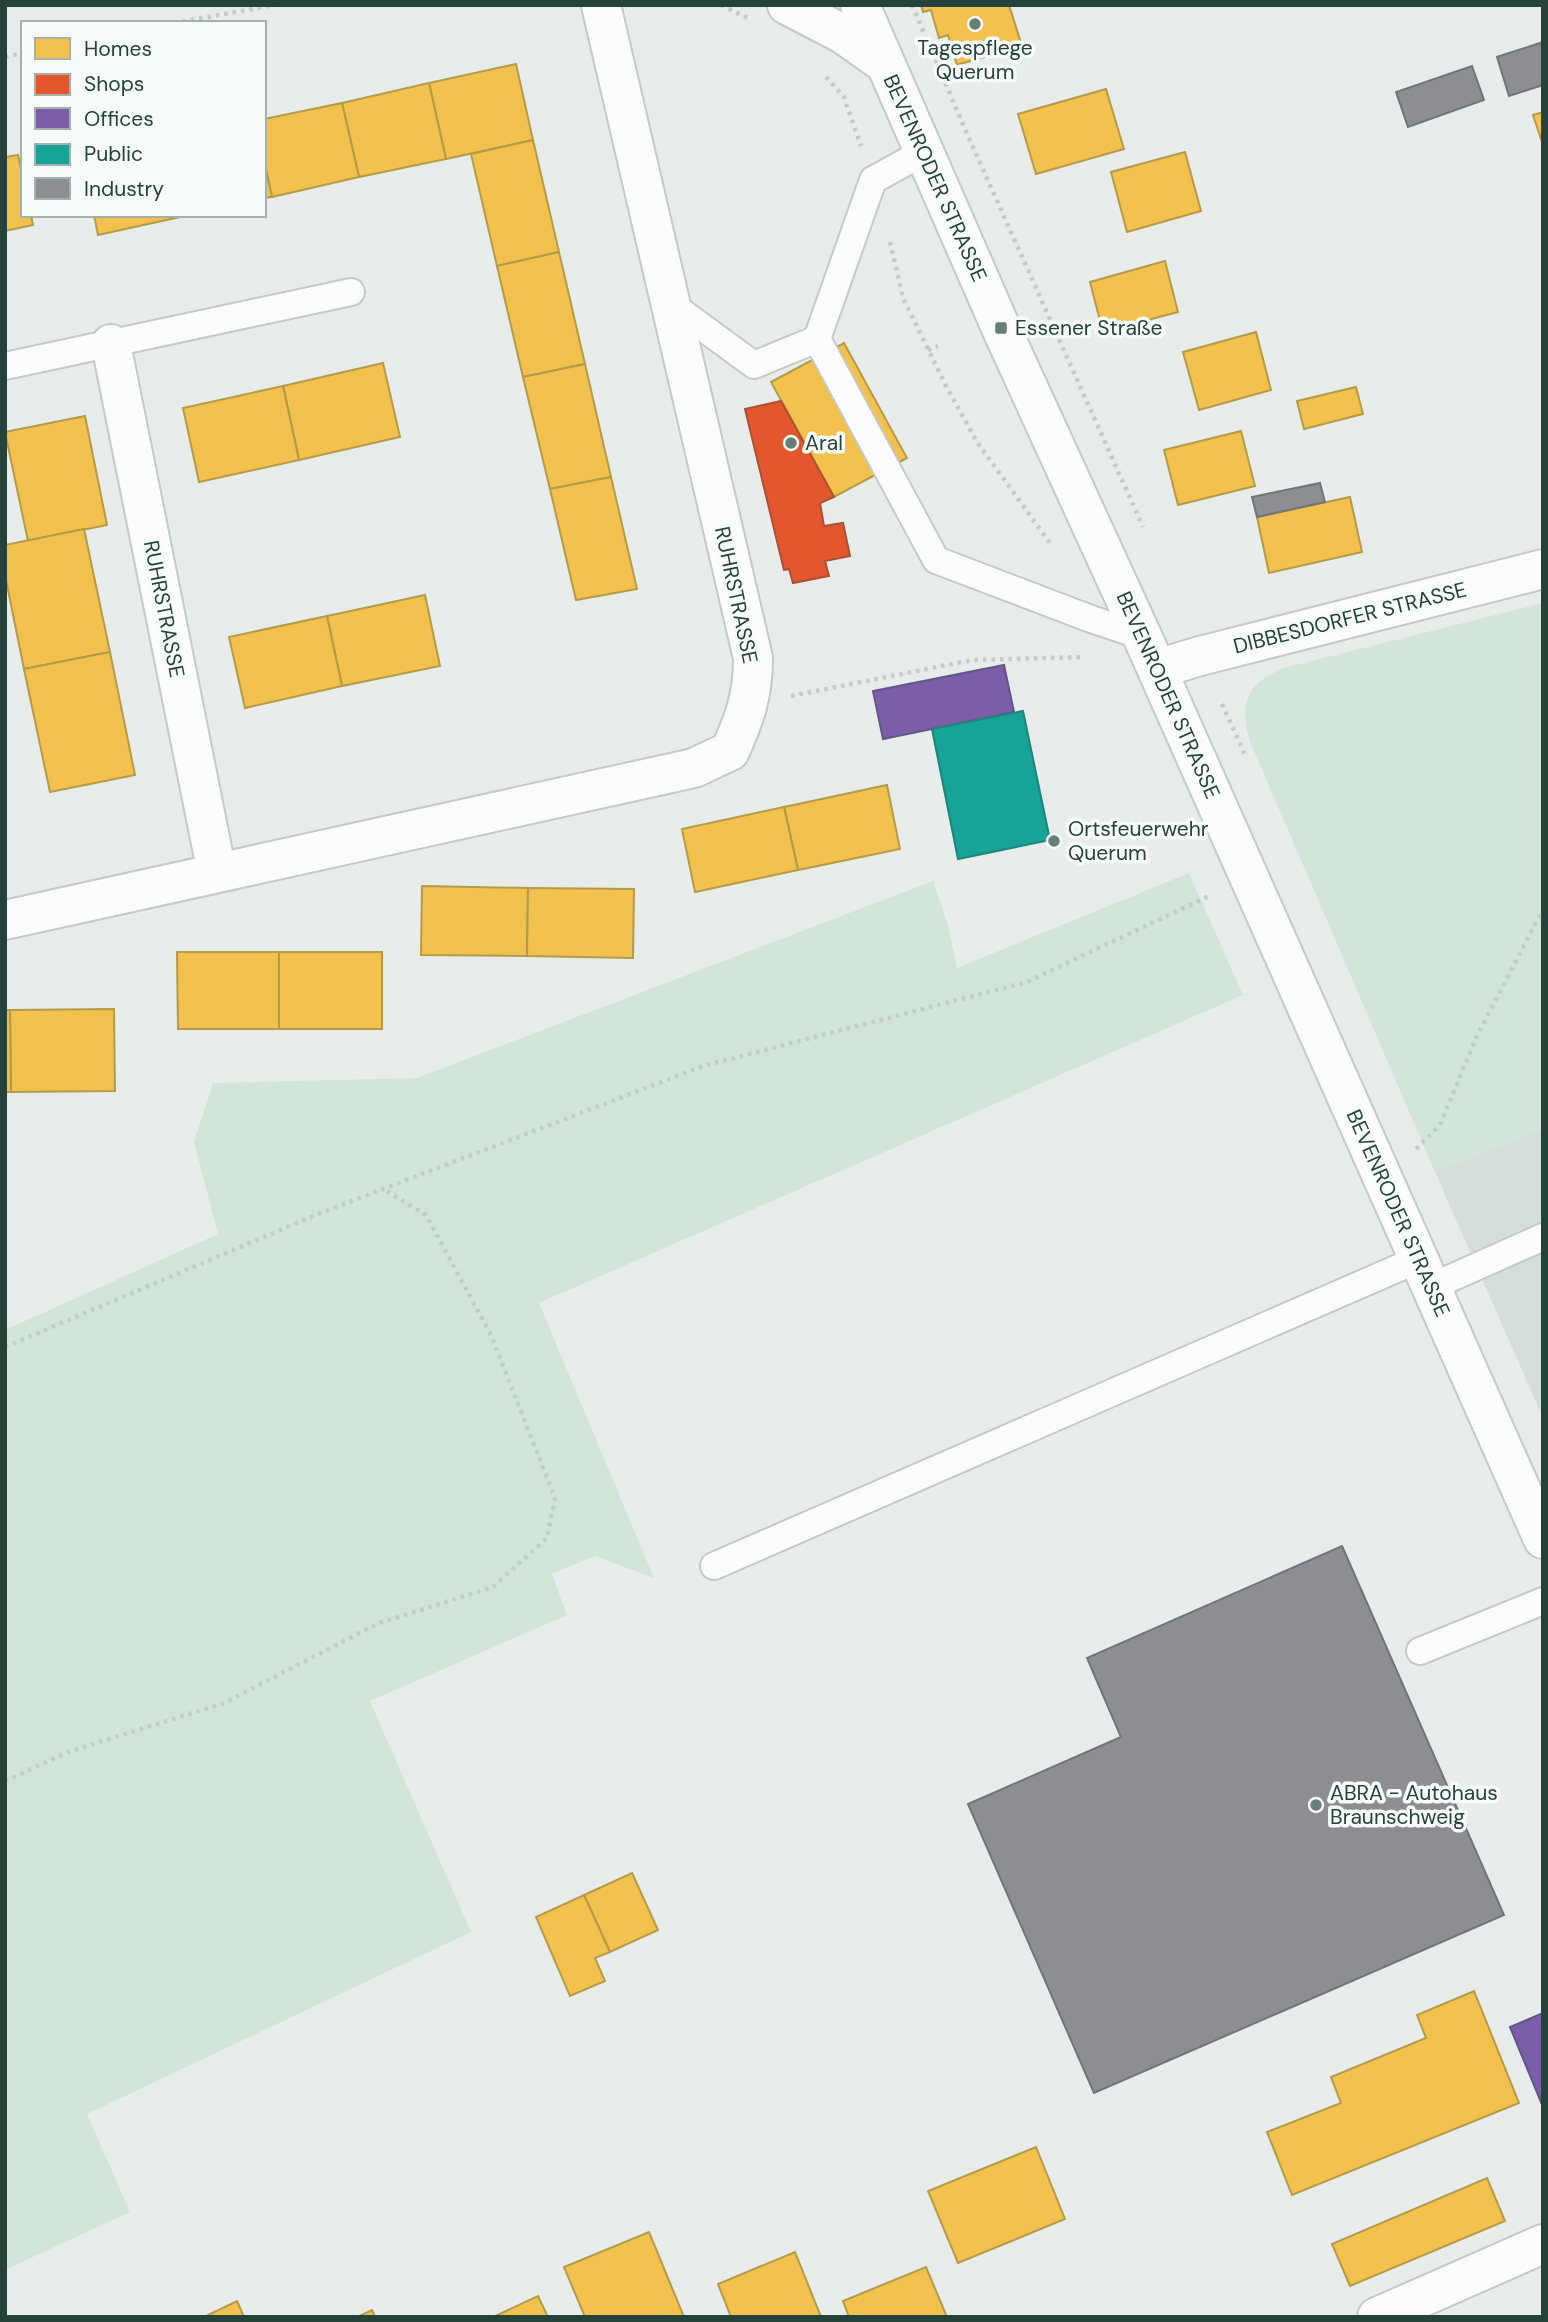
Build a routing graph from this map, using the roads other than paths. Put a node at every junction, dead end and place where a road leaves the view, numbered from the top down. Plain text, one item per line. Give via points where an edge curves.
1 (601, 5) edge
2 (860, 5) edge
3 (771, 14) edge
4 (884, 63) junction
5 (924, 152) junction
6 (351, 292) dead end
7 (668, 302) junction
8 (817, 339) junction
9 (111, 344) junction
10 (5, 366) edge
11 (1543, 569) edge
12 (1150, 653) junction
13 (217, 873) junction
14 (5, 920) edge
15 (1543, 1237) edge
16 (1425, 1273) junction
17 (1543, 1539) edge
18 (714, 1566) dead end
19 (1543, 1601) edge
20 (1420, 1651) dead end
21 (1543, 2244) edge
22 (1377, 2317) edge

1 - 7 street, RUHRSTRASSE
2 - 4 street, BEVENRODER STRASSE
3 - 4 street via 843,34
4 - 5 street, BEVENRODER STRASSE
5 - 8 lane via 873,180
5 - 12 street, BEVENRODER STRASSE
6 - 9 lane
7 - 8 lane via 754,365
7 - 13 street, RUHRSTRASSE via 753,658 753,686 730,751 694,768
8 - 12 lane via 936,561 1091,619
9 - 10 lane
9 - 13 street, RUHRSTRASSE
11 - 12 street, DIBBESDORFER STRASSE via 1226,649
12 - 16 street, BEVENRODER STRASSE
13 - 14 street, RUHRSTRASSE
15 - 16 lane
16 - 17 street, BEVENRODER STRASSE
16 - 18 lane
19 - 20 lane
21 - 22 street

